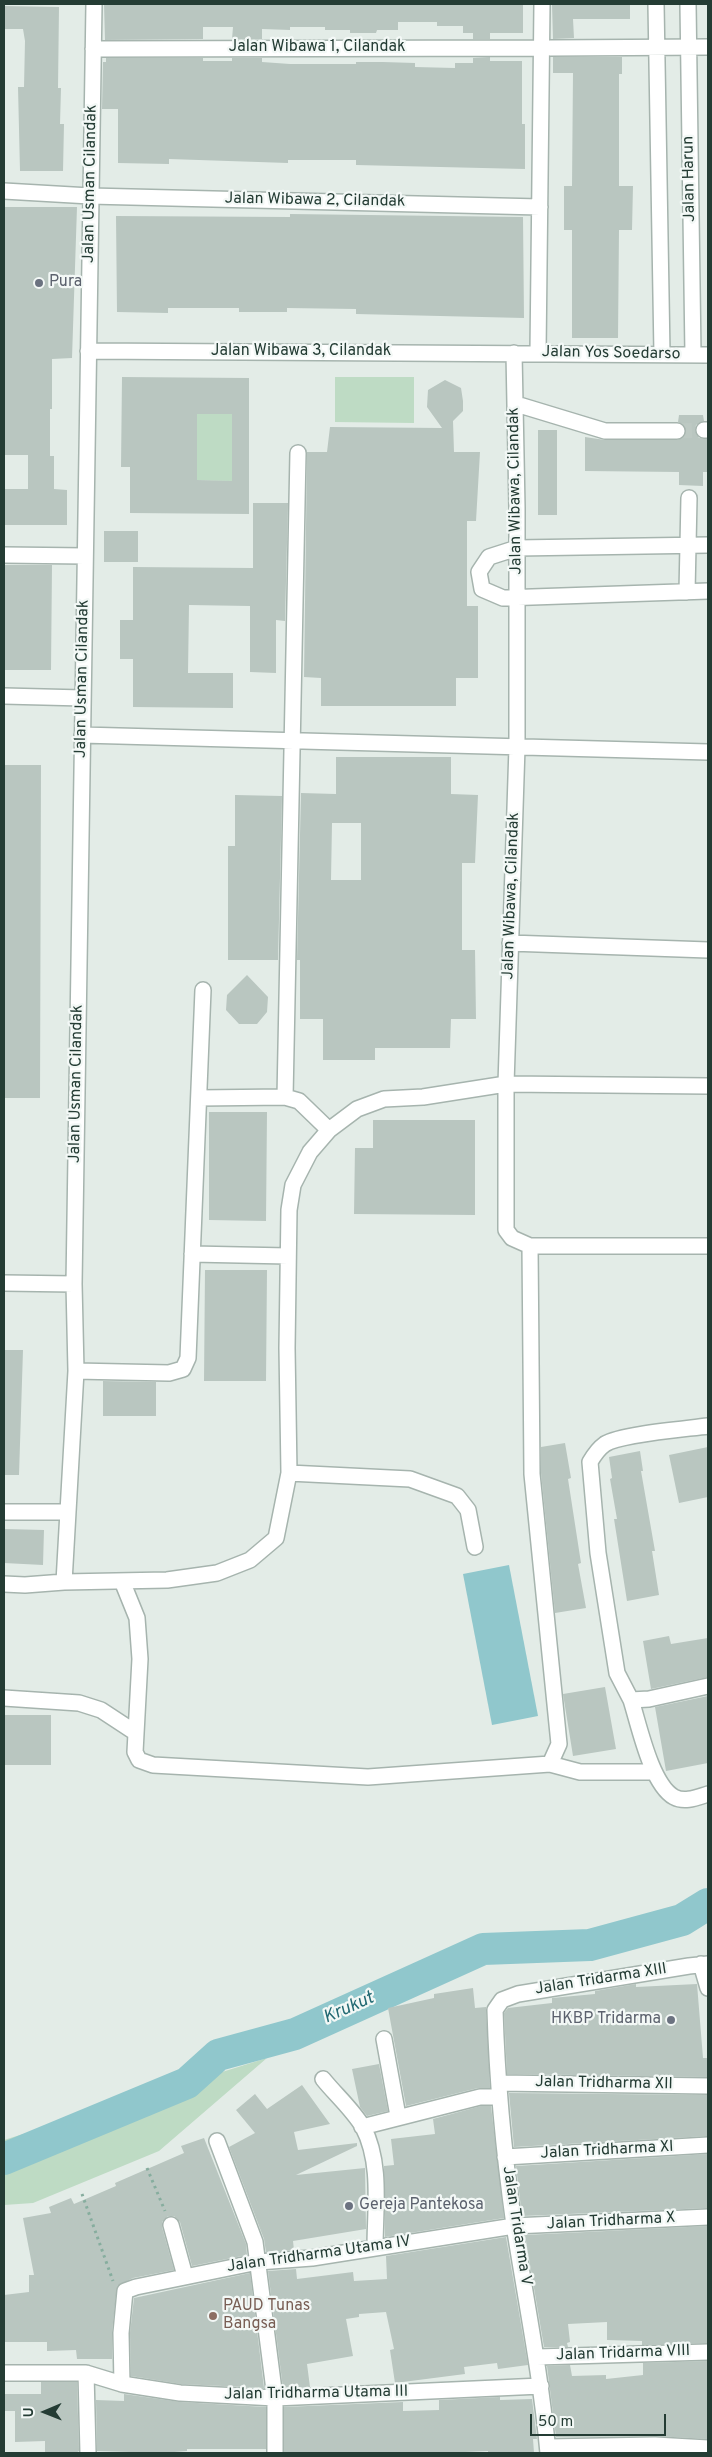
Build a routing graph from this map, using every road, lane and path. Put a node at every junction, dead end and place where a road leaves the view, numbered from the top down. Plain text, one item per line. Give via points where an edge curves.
1 (94, 4) edge
2 (542, 4) edge
3 (656, 4) edge
4 (688, 4) edge
5 (688, 46) junction
6 (656, 47) junction
7 (708, 47) edge
8 (546, 48) junction
9 (93, 49) junction
10 (4, 191) edge
11 (90, 196) junction
12 (540, 207) junction
13 (88, 351) junction
14 (538, 352) junction
15 (514, 353) junction
16 (662, 354) junction
17 (693, 355) junction
18 (708, 355) edge
19 (516, 404) junction
20 (677, 431) tunnel mouth
21 (298, 453) dead end
22 (688, 498) dead end
23 (688, 545) junction
24 (708, 545) edge
25 (517, 548) junction
26 (4, 556) edge
27 (85, 556) junction
28 (687, 592) junction
29 (708, 592) edge
30 (518, 597) junction
31 (4, 696) edge
32 (83, 698) junction
33 (82, 736) junction
34 (293, 741) junction
35 (517, 747) junction
36 (708, 752) edge
37 (510, 943) junction
38 (708, 950) edge
39 (203, 990) dead end
40 (506, 1084) junction
41 (708, 1086) edge
42 (285, 1097) junction
43 (199, 1098) junction
44 (329, 1130) junction
45 (530, 1246) junction
46 (708, 1246) edge
47 (192, 1254) junction
48 (288, 1256) junction
49 (4, 1284) edge
50 (74, 1284) junction
51 (76, 1371) junction
52 (708, 1426) edge
53 (289, 1473) junction
54 (4, 1512) edge
55 (68, 1512) junction
56 (476, 1547) dead end
57 (122, 1581) junction
58 (64, 1582) junction
59 (4, 1584) edge
60 (708, 1686) edge
61 (4, 1698) edge
62 (631, 1700) junction
63 (136, 1733) junction
64 (550, 1764) junction
65 (654, 1772) junction
66 (708, 1794) edge
67 (704, 1964) edge
68 (708, 1988) edge
69 (502, 2000) joint
70 (384, 2039) dead end
71 (323, 2079) dead end
72 (708, 2086) edge
73 (499, 2090) junction
74 (398, 2116) junction
75 (362, 2127) junction
76 (217, 2141) dead end
77 (708, 2145) edge
78 (505, 2157) junction
79 (147, 2168) dead end
80 (82, 2194) dead end
81 (708, 2217) edge
82 (171, 2225) joint
83 (514, 2226) junction
84 (374, 2248) junction
85 (258, 2262) junction
86 (110, 2274) dead end
87 (185, 2276) junction
88 (708, 2352) edge
89 (537, 2357) junction
90 (4, 2373) edge
91 (86, 2373) junction
92 (122, 2384) junction
93 (541, 2386) junction
94 (276, 2398) junction
95 (708, 2448) edge
96 (548, 2450) edge
97 (88, 2453) edge
98 (275, 2453) edge

1 - 9 street, Jalan Usman Cilandak
2 - 8 street
3 - 6 street, Jalan Harun
4 - 5 street, Jalan Harun
5 - 6 street
5 - 7 street
5 - 17 street, Jalan Harun
6 - 8 street
6 - 16 street, Jalan Harun
8 - 9 street, Jalan Wibawa 1, Cilandak
8 - 12 street
9 - 11 street, Jalan Usman Cilandak
10 - 11 street, Jalan Wibawa 2, Cilandak
11 - 12 street, Jalan Wibawa 2, Cilandak
11 - 13 street, Jalan Usman Cilandak
12 - 14 street
13 - 15 street, Jalan Wibawa 3, Cilandak
13 - 27 street, Jalan Usman Cilandak
14 - 15 street, Jalan Yos Soedarso
14 - 16 street, Jalan Yos Soedarso
15 - 19 street, Jalan Wibawa, Cilandak
16 - 17 street, Jalan Yos Soedarso
17 - 18 street, Jalan Yos Soedarso
19 - 20 street via 605,431
19 - 25 street, Jalan Wibawa, Cilandak
21 - 34 street
22 - 23 street
23 - 24 street
23 - 25 street
23 - 28 street
25 - 30 street, Jalan Wibawa, Cilandak
25 - 30 street via 489,557 479,572 482,588 502,598
26 - 27 street
27 - 32 street, Jalan Usman Cilandak
28 - 29 street
28 - 30 street
30 - 35 street, Jalan Wibawa, Cilandak
31 - 32 street
32 - 33 street, Jalan Usman Cilandak
33 - 34 street
33 - 50 street, Jalan Usman Cilandak
34 - 35 street
34 - 42 street
35 - 36 street
35 - 37 street, Jalan Wibawa, Cilandak
37 - 38 street
37 - 40 street, Jalan Wibawa, Cilandak
39 - 43 street
40 - 41 street
40 - 44 street via 423,1097 384,1099 357,1108
40 - 45 street, Jalan Wibawa, Cilandak via 506,1230 512,1238
42 - 43 street
42 - 44 street via 299,1100
43 - 47 street
44 - 48 street via 310,1152 293,1185
45 - 46 street
45 - 64 street via 532,1474 559,1744
47 - 48 street
47 - 51 street via 188,1358 183,1369 169,1373
48 - 53 street
49 - 50 street
50 - 51 street, Jalan Usman Cilandak
51 - 55 street, Jalan Usman Cilandak
52 - 62 street via 632,1436 605,1444 594,1453 590,1462 598,1553 617,1673
53 - 56 street via 410,1479 457,1496 468,1510
53 - 57 street via 276,1538 250,1560 216,1573 167,1580
54 - 55 street
55 - 58 street, Jalan Usman Cilandak
57 - 58 street
57 - 63 street via 137,1618 140,1659
58 - 59 street via 25,1586
60 - 62 street
61 - 63 street via 80,1702 101,1710
62 - 65 street
63 - 64 street via 135,1752 139,1760 153,1765 368,1777
64 - 65 street via 580,1772
65 - 66 street via 661,1786 675,1798 689,1800
67 - 68 street
67 - 69 street, Jalan Tridarma XIII via 518,1994
69 - 73 street, Jalan Tridarma V via 495,2010
70 - 74 street
71 - 75 street
72 - 73 street, Jalan Tridharma XII
73 - 74 street, Jalan Tridharma XII
73 - 78 street, Jalan Tridarma V
74 - 75 street, Jalan Tridharma XII
75 - 84 street via 373,2154 376,2183
76 - 85 street via 253,2231
77 - 78 street, Jalan Tridharma XI
78 - 83 street, Jalan Tridarma V
79 - 82 path
80 - 86 path
81 - 83 street, Jalan Tridharma X
82 - 87 street
83 - 84 street, Jalan Tridharma Utama IV
83 - 89 street, Jalan Tridarma V
84 - 85 street, Jalan Tridharma Utama IV
85 - 87 street, Jalan Tridharma Utama IV
85 - 94 street
87 - 92 street, Jalan Tridharma Utama IV via 125,2291 121,2333
88 - 89 street, Jalan Tridarma VIII
89 - 93 street, Jalan Tridarma V
90 - 91 street, Jalan Tridharma Utama III
91 - 92 street, Jalan Tridharma Utama III
91 - 97 street
92 - 94 street, Jalan Tridharma Utama III via 213,2396
93 - 94 street, Jalan Tridharma Utama III
93 - 96 street, Jalan Tridarma V
94 - 98 street
95 - 96 street via 654,2445

